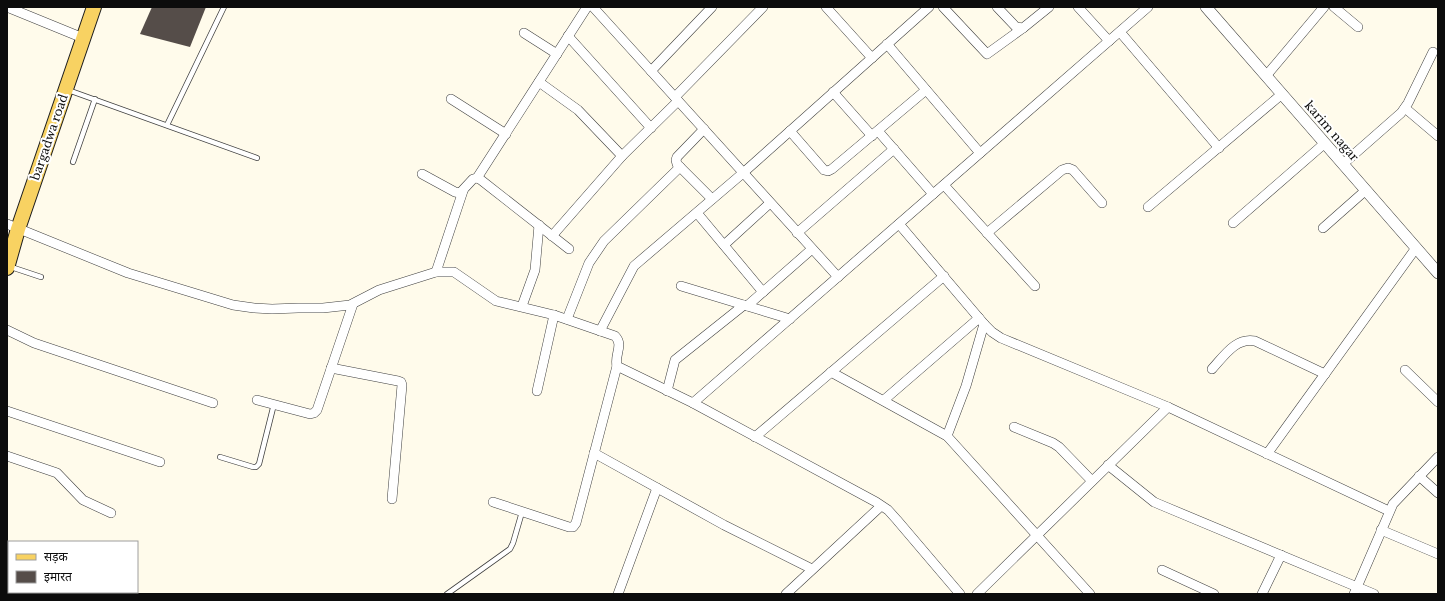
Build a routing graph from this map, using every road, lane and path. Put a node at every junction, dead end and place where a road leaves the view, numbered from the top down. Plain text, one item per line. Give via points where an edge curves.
1 (8, 7) edge
2 (94, 7) edge
3 (224, 7) edge
4 (587, 7) edge
5 (593, 7) edge
6 (712, 7) edge
7 (763, 7) edge
8 (826, 7) edge
9 (929, 7) edge
10 (942, 7) edge
11 (997, 7) edge
12 (1049, 7) edge
13 (1078, 7) edge
14 (1148, 7) edge
15 (1206, 7) edge
16 (1324, 7) edge
17 (1334, 7) edge
18 (1358, 27) dead end
19 (1023, 28) junction
20 (1120, 32) junction
21 (524, 33) dead end
22 (568, 36) junction
23 (83, 38) junction
24 (1109, 41) junction
25 (887, 44) junction
26 (1433, 52) dead end
27 (557, 54) junction
28 (872, 58) junction
29 (651, 71) junction
30 (1266, 76) junction
31 (539, 82) junction
32 (66, 89) junction
33 (926, 90) junction
34 (833, 92) junction
35 (1282, 94) junction
36 (95, 99) junction
37 (451, 99) dead end
38 (676, 99) junction
39 (1405, 108) junction
40 (166, 125) junction
41 (651, 128) junction
42 (704, 129) junction
43 (790, 131) junction
44 (875, 133) junction
45 (506, 134) junction
46 (1438, 136) edge
47 (1325, 143) junction
48 (1219, 148) junction
49 (894, 149) junction
50 (980, 153) junction
51 (622, 156) junction
52 (257, 158) dead end
53 (73, 162) dead end
54 (1343, 164) junction
55 (680, 167) junction
56 (743, 173) junction
57 (422, 174) dead end
58 (477, 178) junction
59 (944, 185) junction
60 (1366, 190) junction
61 (463, 191) junction
62 (933, 194) junction
63 (712, 199) junction
64 (770, 203) junction
65 (1102, 203) dead end
66 (1148, 207) dead end
67 (697, 213) junction
68 (1233, 223) dead end
69 (899, 224) junction
70 (538, 225) junction
71 (12, 227) edge
72 (1323, 228) dead end
73 (797, 233) junction
74 (987, 233) junction
75 (552, 236) junction
76 (724, 245) junction
77 (1416, 248) junction
78 (569, 249) dead end
79 (812, 249) junction
80 (7, 267) edge
81 (436, 272) junction
82 (1438, 273) edge
83 (944, 276) junction
84 (41, 277) dead end
85 (838, 277) junction
86 (681, 286) dead end
87 (1035, 286) dead end
88 (763, 292) junction
89 (353, 304) junction
90 (746, 305) junction
91 (522, 306) junction
92 (554, 315) junction
93 (567, 319) junction
94 (790, 319) junction
95 (981, 321) junction
96 (7, 330) edge
97 (600, 331) junction
98 (617, 366) junction
99 (331, 368) junction
100 (1212, 369) dead end
101 (1405, 370) dead end
102 (831, 372) junction
103 (1325, 374) junction
104 (538, 391) dead end
105 (667, 391) junction
106 (257, 400) dead end
107 (884, 400) junction
108 (1438, 402) edge
109 (213, 403) dead end
110 (693, 403) junction
111 (274, 404) junction
112 (1168, 407) junction
113 (7, 411) edge
114 (1014, 426) dead end
115 (947, 436) junction
116 (755, 437) junction
117 (594, 453) junction
118 (1267, 454) junction
119 (7, 456) edge
120 (220, 457) dead end
121 (1438, 457) edge
122 (160, 462) dead end
123 (1108, 465) junction
124 (1419, 476) junction
125 (1092, 481) junction
126 (657, 488) junction
127 (1438, 493) edge
128 (392, 499) dead end
129 (493, 502) dead end
130 (881, 506) junction
131 (1389, 511) junction
132 (110, 512) dead end
133 (522, 512) junction
134 (1381, 530) junction
135 (1037, 535) junction
136 (1438, 554) edge
137 (1281, 555) junction
138 (812, 569) junction
139 (1162, 570) dead end
140 (1197, 590) edge
141 (1355, 590) edge
142 (447, 594) edge
143 (618, 594) edge
144 (786, 594) edge
145 (960, 594) edge
146 (976, 594) edge
147 (1090, 594) edge
148 (1214, 594) edge
149 (1262, 594) edge
150 (1374, 594) edge

1 - 23 street
2 - 23 main road, bargadwa road
3 - 40 lane
4 - 22 street
5 - 29 street
6 - 29 street
7 - 38 street
8 - 28 street
9 - 25 street
10 - 19 street via 987,54
11 - 19 street via 1016,27
12 - 19 street
13 - 24 street
14 - 20 street
15 - 30 street, karim nagar
16 - 30 street
17 - 18 street
20 - 24 street
20 - 48 street
21 - 27 street
22 - 27 street
22 - 41 street
23 - 32 main road, bargadwa road
24 - 50 street
25 - 28 street
25 - 33 street
26 - 39 street
27 - 31 street
28 - 34 street
29 - 38 street
30 - 35 street, karim nagar
31 - 45 street
31 - 51 street via 578,110
32 - 36 lane
32 - 71 main road, bargadwa road
33 - 44 street
33 - 50 street
34 - 43 street
34 - 44 street
35 - 47 street, karim nagar
35 - 48 street
36 - 40 lane
36 - 53 lane
37 - 45 street
38 - 41 street
38 - 42 street
39 - 46 street
39 - 54 street
40 - 52 lane
41 - 51 street
42 - 55 street via 677,157
42 - 56 street
43 - 44 street via 824,170 828,171
43 - 56 street
44 - 49 street
45 - 58 street
47 - 54 street, karim nagar
47 - 68 street
48 - 66 street
49 - 62 street
49 - 73 street
50 - 59 street
51 - 75 street
54 - 60 street, karim nagar
55 - 63 street
55 - 93 street via 604,241 589,263
56 - 63 street
56 - 64 street
57 - 61 street via 455,192
58 - 61 street
58 - 70 street
59 - 62 street
59 - 74 street
60 - 72 street
60 - 77 street, karim nagar
61 - 81 street
62 - 69 street
63 - 67 street
64 - 73 street
64 - 76 street
65 - 74 street via 1073,170 1068,168 1062,170
67 - 76 street
67 - 97 street via 634,266
69 - 83 street
69 - 85 street
70 - 75 street
70 - 91 street via 535,270
71 - 80 main road, bargadwa road
71 - 89 street via 128,273 233,305 272,309 323,308
73 - 79 street
74 - 87 street
75 - 78 street
76 - 88 street
77 - 82 street, karim nagar
77 - 103 street
79 - 85 street
79 - 88 street
80 - 84 lane
81 - 89 street via 379,290
81 - 91 street via 454,272 496,301
83 - 95 street
83 - 102 street
85 - 94 street
86 - 90 street
88 - 90 street
89 - 99 street
90 - 94 street
90 - 105 street via 675,360
91 - 92 street
92 - 93 street
92 - 104 street
93 - 97 street
94 - 110 street
95 - 107 street
95 - 112 street via 992,332 1011,343
95 - 115 street via 966,386
96 - 109 street via 34,343
97 - 98 street via 615,336 618,340
98 - 105 street
98 - 117 street
99 - 111 street via 314,413
99 - 128 street via 398,381 402,385
100 - 103 street via 1236,344 1248,339
101 - 108 street
102 - 107 street
102 - 116 street
103 - 118 street
105 - 110 street
106 - 111 street
107 - 115 street
110 - 116 street
111 - 120 lane via 259,464 256,467
112 - 118 street
112 - 123 street
113 - 122 street
114 - 125 street via 1059,447
115 - 135 street
116 - 130 street
117 - 126 street
117 - 133 street via 573,527
118 - 131 street
119 - 132 street via 57,473 83,500
121 - 124 street
123 - 125 street
123 - 137 street via 1154,502
124 - 127 street
124 - 131 street
125 - 135 street
126 - 138 street
126 - 143 street
129 - 133 street
130 - 138 street
130 - 145 street via 897,520
131 - 134 street
133 - 142 lane via 510,548
134 - 136 street
134 - 141 street
135 - 146 street
135 - 147 street
137 - 141 street
137 - 149 street
138 - 144 street
139 - 140 street
140 - 148 street
141 - 150 street

